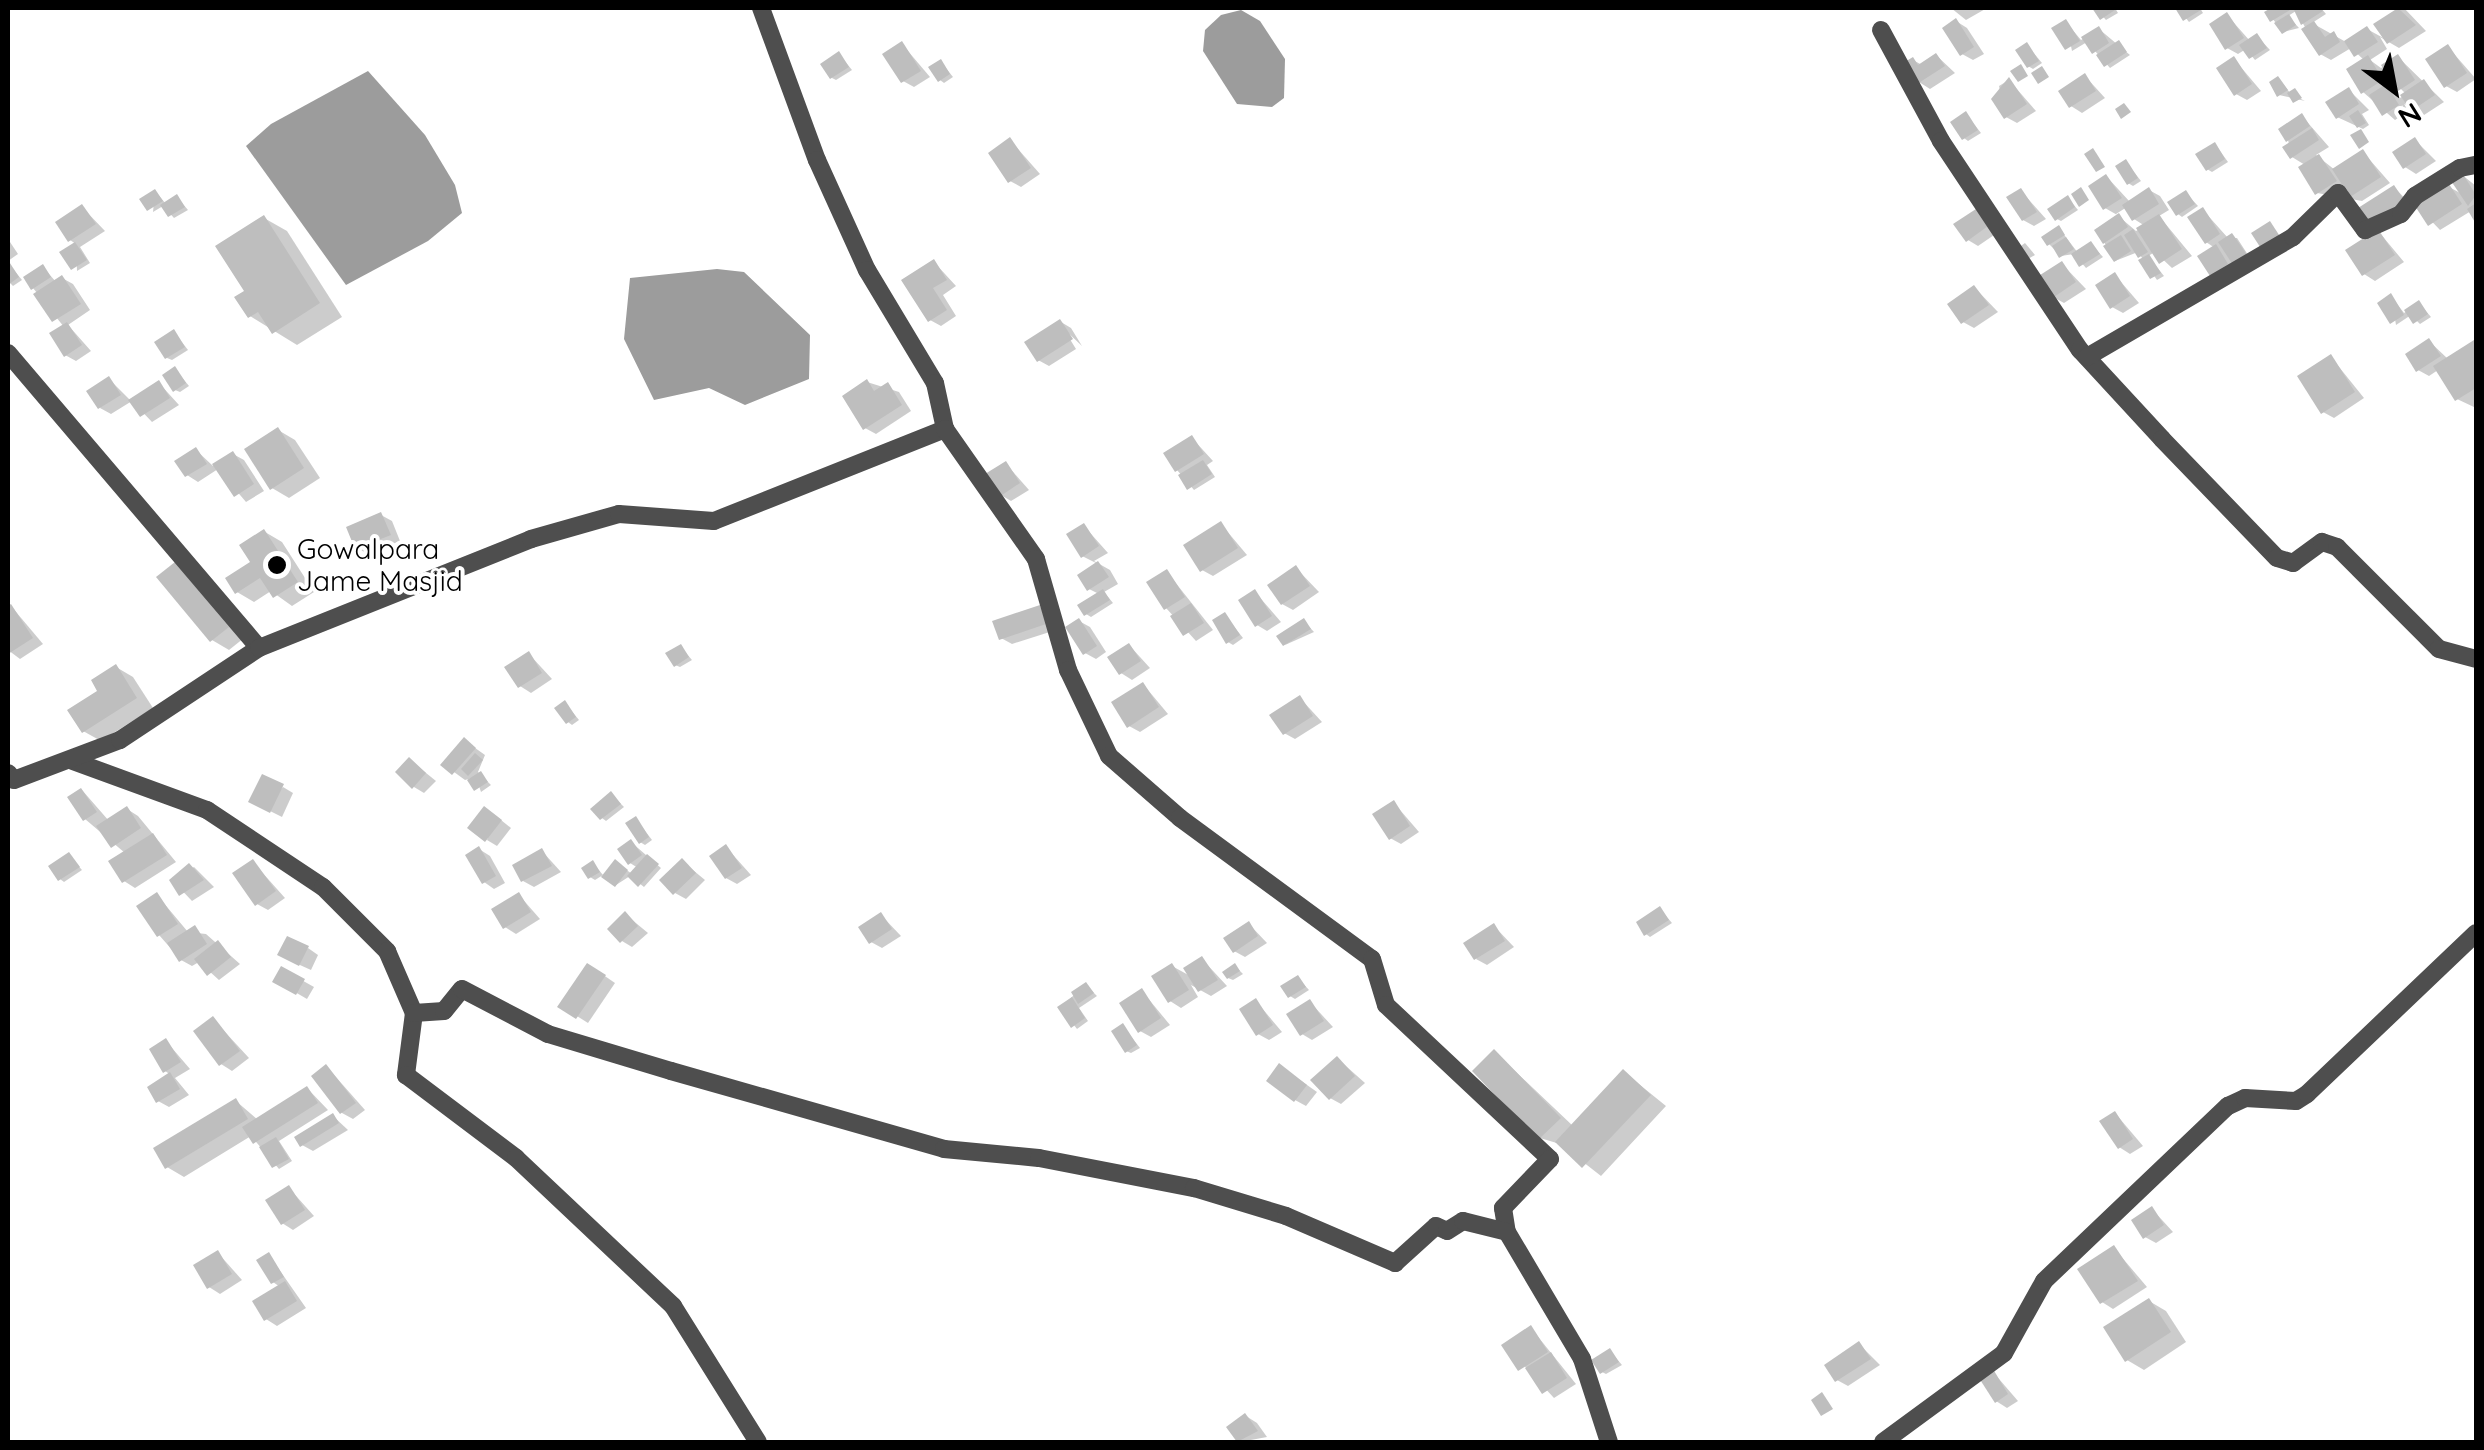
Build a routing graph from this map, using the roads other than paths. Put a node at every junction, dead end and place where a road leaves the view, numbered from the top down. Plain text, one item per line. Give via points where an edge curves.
1 (761, 8) edge
2 (1881, 30) dead end
3 (2476, 165) edge
4 (8, 353) edge
5 (2086, 357) junction
6 (945, 429) junction
7 (259, 648) junction
8 (2476, 659) edge
9 (73, 761) junction
10 (8, 773) edge
11 (2476, 933) edge
12 (414, 1013) junction
13 (1507, 1232) junction
14 (758, 1442) edge
15 (1609, 1442) edge
16 (1883, 1442) edge

1 - 6 street via 816,160 867,270 936,383
2 - 5 street via 1941,141
3 - 5 street via 2460,168 2414,196 2402,214 2365,230 2338,193 2293,237
4 - 7 street
5 - 8 street via 2277,558 2293,563 2322,542 2338,547 2439,649
6 - 7 street via 714,522 619,514 531,539
6 - 13 street via 1036,559 1068,670 1109,756 1180,818 1372,959 1386,1006 1550,1160 1503,1208
7 - 9 street via 120,740
9 - 10 street via 14,780
9 - 12 street via 207,810 324,888 387,951
11 - 16 street via 2307,1094 2296,1101 2245,1098 2228,1106 2044,1281 2004,1352
12 - 13 street via 444,1011 462,990 548,1034 709,1082 944,1148 1039,1158 1194,1188 1286,1216 1395,1263 1436,1226 1447,1231 1463,1220
12 - 14 street via 406,1075 516,1158 673,1306
13 - 15 street via 1582,1359

